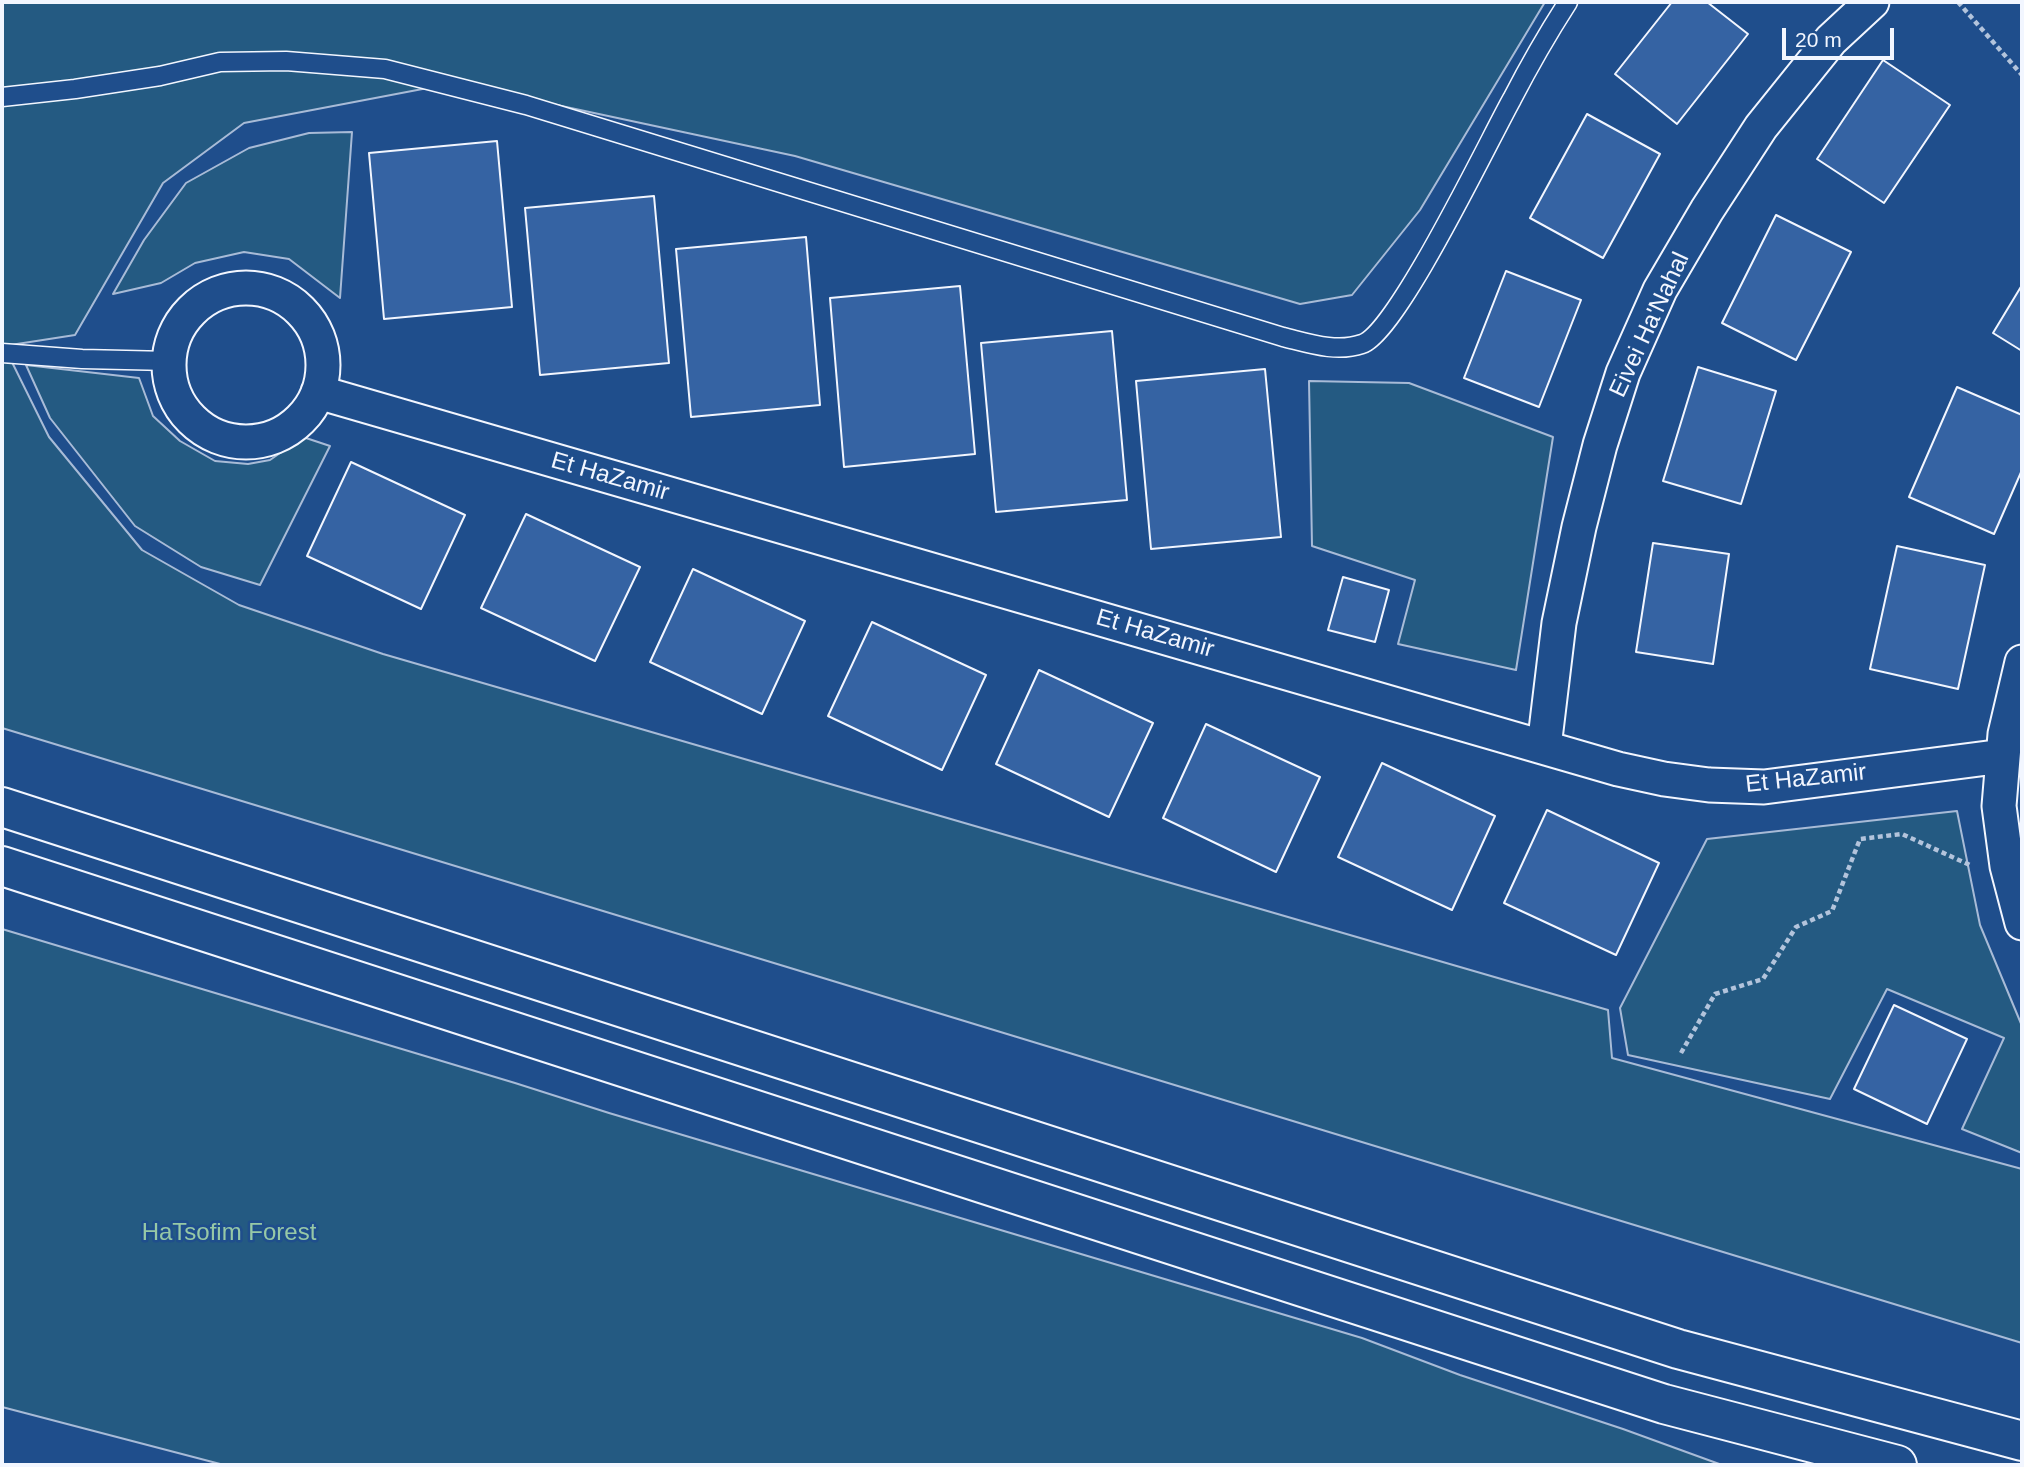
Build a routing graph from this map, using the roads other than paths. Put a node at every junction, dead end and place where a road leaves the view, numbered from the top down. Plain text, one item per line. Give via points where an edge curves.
1 (1568, 2) edge
2 (1872, 2) edge
3 (2, 97) edge
4 (2, 353) edge
5 (169, 361) junction
6 (318, 392) junction
7 (2022, 662) edge
8 (1544, 747) junction
9 (2003, 756) junction
10 (2, 807) edge
11 (2, 866) edge
12 (2022, 923) edge
13 (2022, 1441) edge
14 (1897, 1465) edge

1 - 3 lane via 1399,306 1364,344 1331,348 526,106 385,69 286,61 220,62 160,76
2 - 8 street, Eivei Ha'Nahal via 1831,40 1761,127 1660,290 1623,373 1600,445 1559,623
4 - 5 lane
5 - 6 street via 172,388 184,412 204,430 228,441 268,439 293,427
5 - 6 street via 175,335 187,314 208,298 233,289 260,289 285,299 306,316 319,339 323,366
6 - 8 street, Et HaZamir
7 - 9 street
8 - 9 street, Et HaZamir via 1664,779 1764,787
9 - 12 street via 1999,806 2007,866
10 - 13 main road via 1678,1349
11 - 14 main road via 1664,1404

